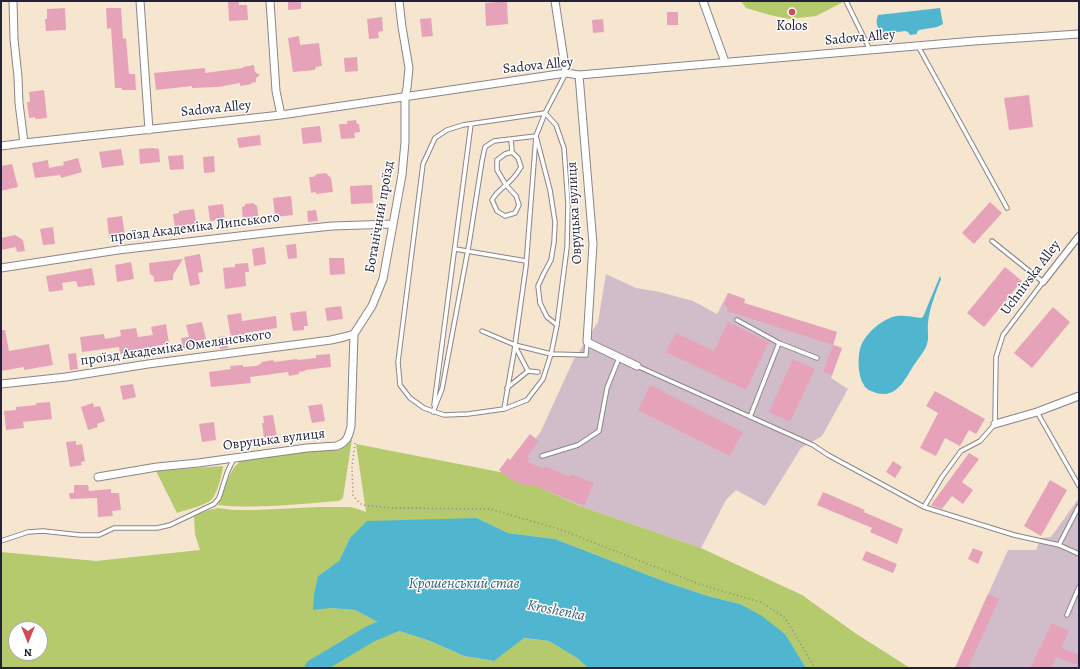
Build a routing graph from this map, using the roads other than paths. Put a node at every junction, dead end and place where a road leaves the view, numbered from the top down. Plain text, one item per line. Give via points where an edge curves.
1 (12, 1) edge
2 (140, 1) edge
3 (270, 1) edge
4 (399, 1) edge
5 (556, 1) edge
6 (703, 1) edge
7 (846, 1) edge
8 (1079, 34) edge
9 (918, 46) junction
10 (870, 50) junction
11 (725, 62) junction
12 (566, 73) junction
13 (579, 75) junction
14 (405, 97) junction
15 (545, 114) junction
16 (281, 115) junction
17 (471, 124) junction
18 (149, 130) junction
19 (536, 136) junction
20 (511, 139) junction
21 (24, 143) junction
22 (1, 146) edge
23 (512, 152) junction
24 (506, 185) junction
25 (1007, 208) dead end
26 (393, 224) junction
27 (1079, 236) edge
28 (992, 241) dead end
29 (455, 249) junction
30 (468, 252) junction
31 (526, 261) junction
32 (1, 268) edge
33 (1043, 282) junction
34 (737, 320) dead end
35 (557, 325) junction
36 (482, 331) dead end
37 (354, 334) junction
38 (586, 342) junction
39 (779, 343) junction
40 (515, 345) junction
41 (551, 354) junction
42 (619, 358) junction
43 (817, 358) dead end
44 (637, 366) joint
45 (528, 371) junction
46 (538, 372) dead end
47 (1, 384) edge
48 (507, 388) junction
49 (1079, 396) edge
50 (504, 409) junction
51 (433, 412) junction
52 (1037, 412) junction
53 (750, 417) junction
54 (995, 424) junction
55 (542, 456) dead end
56 (234, 458) junction
57 (98, 477) dead end
58 (1079, 486) edge
59 (1079, 506) edge
60 (924, 507) junction
61 (1, 541) edge
62 (1059, 545) junction
63 (1079, 554) edge
64 (1079, 587) edge
65 (1067, 614) dead end

1 - 21 street
2 - 18 street
3 - 16 street via 276,91
4 - 14 street, Ботанічний проїзд via 409,68
5 - 12 street
6 - 11 street
7 - 10 lane
8 - 9 street, Sadova Alley
9 - 10 street, Sadova Alley
9 - 25 lane
10 - 11 street, Sadova Alley
11 - 13 street, Sadova Alley
12 - 13 street, Sadova Alley
12 - 14 street, Sadova Alley
12 - 15 lane
13 - 38 street, Овруцька вулиця via 593,244
14 - 16 street, Sadova Alley
14 - 26 street, Ботанічний проїзд via 402,175
15 - 17 lane
15 - 19 lane
15 - 35 lane via 556,125 564,148 568,204 567,247
16 - 18 street, Sadova Alley
17 - 29 lane
17 - 51 lane via 447,130 435,138 423,164 398,362 400,385 410,398
18 - 21 street, Sadova Alley
19 - 20 lane
19 - 31 lane
19 - 35 lane via 550,190 555,222 551,260 538,286 540,303 547,317
20 - 23 lane
20 - 30 lane via 494,141 485,147
21 - 22 street, Sadova Alley
23 - 24 lane via 518,158 521,168
23 - 24 lane via 497,160 497,170
24 - 24 lane via 492,200 497,211 505,216 515,213 519,205 516,196
26 - 32 street, проїзд Академіка Липського via 332,226 266,233 118,250
26 - 37 street, Ботанічний проїзд via 383,279 372,306
27 - 33 street, Uchnivska Alley
28 - 33 lane
29 - 30 lane
29 - 51 lane
30 - 31 lane
30 - 51 lane via 442,389
31 - 40 lane
33 - 54 lane, Uchnivska Alley via 1003,335 996,357
34 - 39 lane
35 - 41 lane
36 - 40 lane
37 - 47 street, проїзд Академіка Омелянського via 330,340
37 - 56 street, Овруцька вулиця via 351,426 347,439 336,446
38 - 41 lane via 586,355
38 - 42 street
39 - 43 lane
39 - 53 lane
40 - 41 lane
40 - 45 lane
40 - 48 lane
41 - 50 lane via 542,379 527,400
42 - 44 street
42 - 55 lane via 607,388 599,432 578,445
44 - 53 lane
45 - 46 lane
45 - 48 lane
48 - 50 lane
49 - 52 street
50 - 51 lane via 468,414 444,415
52 - 54 street
52 - 58 lane
53 - 60 lane via 813,445
54 - 60 lane via 980,441 961,451
56 - 57 street, Овруцька вулиця
56 - 61 lane via 219,498 214,504 170,526 114,528 99,535 28,532
59 - 62 lane
60 - 62 lane via 1014,535
62 - 63 lane
64 - 65 lane

